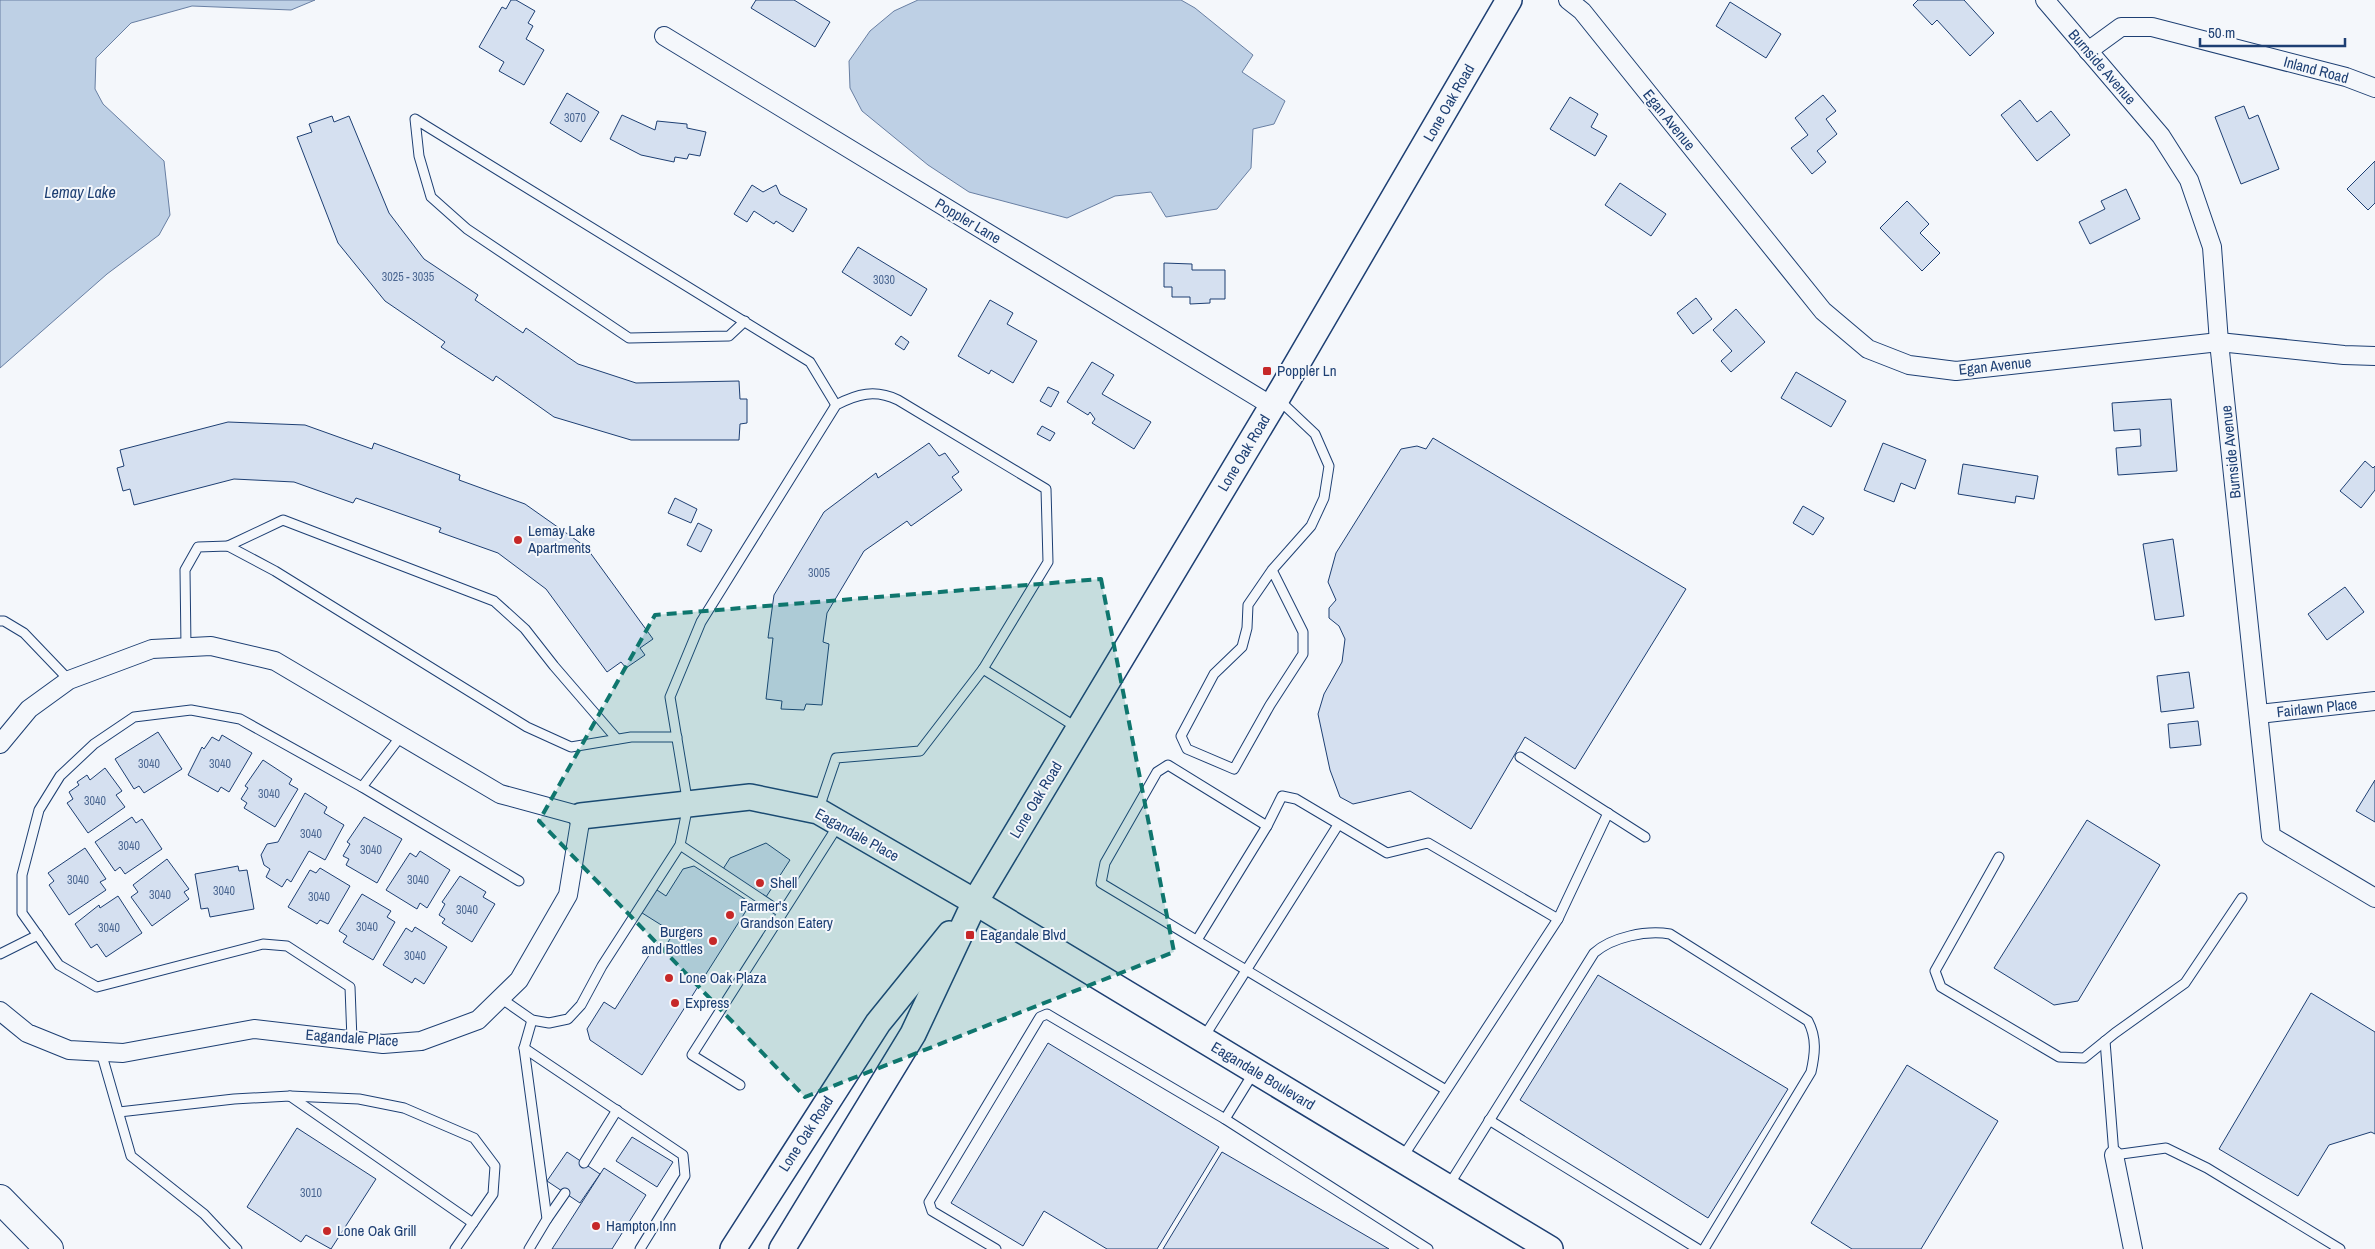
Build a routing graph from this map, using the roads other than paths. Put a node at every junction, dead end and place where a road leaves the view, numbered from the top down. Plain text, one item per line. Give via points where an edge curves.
1 (1509, 0) edge
2 (1568, 0) edge
3 (2047, 1) edge
4 (664, 36) dead end
5 (2088, 51) junction
6 (2375, 88) edge
7 (745, 321) junction
8 (2220, 342) junction
9 (2375, 356) edge
10 (1274, 402) junction
11 (836, 405) junction
12 (228, 546) junction
13 (1272, 570) junction
14 (0, 621) edge
15 (186, 647) junction
16 (983, 669) junction
17 (69, 680) junction
18 (2375, 701) edge
19 (2259, 714) junction
20 (1079, 729) junction
21 (401, 736) junction
22 (677, 737) junction
23 (617, 739) junction
24 (0, 744) edge
25 (1520, 757) dead end
26 (362, 787) junction
27 (688, 804) junction
28 (818, 811) junction
29 (1608, 814) junction
30 (581, 816) junction
31 (839, 823) junction
32 (1338, 825) junction
33 (1267, 826) junction
34 (1645, 837) dead end
35 (680, 845) junction
36 (2000, 857) dead end
37 (519, 881) dead end
38 (2242, 898) dead end
39 (2375, 898) edge
40 (975, 902) junction
41 (782, 913) junction
42 (1558, 919) junction
43 (38, 935) junction
44 (1197, 940) junction
45 (0, 954) edge
46 (1246, 970) junction
47 (502, 998) junction
48 (0, 1011) edge
49 (532, 1020) junction
50 (1202, 1039) junction
51 (352, 1040) junction
52 (2105, 1041) junction
53 (524, 1048) junction
54 (101, 1052) junction
55 (1254, 1071) junction
56 (740, 1085) dead end
57 (1446, 1090) junction
58 (290, 1096) junction
59 (616, 1110) junction
60 (119, 1112) junction
61 (1225, 1118) junction
62 (1489, 1120) junction
63 (2114, 1155) junction
64 (1402, 1159) junction
65 (584, 1163) dead end
66 (1447, 1187) junction
67 (565, 1193) dead end
68 (0, 1199) edge
69 (547, 1219) junction
70 (473, 1222) junction
71 (49, 1249) edge
72 (238, 1249) edge
73 (455, 1249) edge
74 (529, 1249) edge
75 (640, 1249) edge
76 (733, 1249) edge
77 (782, 1249) edge
78 (996, 1249) edge
79 (1428, 1249) edge
80 (1550, 1249) edge
81 (1698, 1249) edge
82 (1704, 1249) edge
83 (2133, 1249) edge
84 (2340, 1249) edge

1 - 10 main road, Lone Oak Road
2 - 8 street, Egan Avenue via 1582,11 1823,311 1868,349 1909,365 1956,371
3 - 5 street, Burnside Avenue
4 - 10 street, Poppler Lane
5 - 6 street, Inland Road via 2121,27 2152,27 2346,77
5 - 8 street, Burnside Avenue via 2161,136 2189,180 2212,247
7 - 7 lane via 474,155 415,119 419,156 430,197 467,228 629,338 729,336
7 - 11 lane via 810,362
8 - 9 street, Egan Avenue
8 - 19 street, Burnside Avenue
10 - 13 lane via 1315,434 1329,466 1324,498 1311,526
10 - 20 main road, Lone Oak Road
11 - 16 lane via 867,393 892,397 1046,489 1048,562
11 - 22 lane via 701,622 670,697
12 - 15 lane via 198,547 185,570
12 - 23 lane via 275,571 527,727 571,747
12 - 23 lane via 283,520 494,601 525,629
13 - 13 lane via 1303,632 1303,654 1234,769 1187,749 1181,736 1214,674 1242,647 1248,605
14 - 17 lane via 24,633
15 - 17 street, Eagandale Place via 152,649
15 - 21 street, Eagandale Place via 211,646 275,661
16 - 20 lane
16 - 28 lane via 920,751 836,758
17 - 24 street, Eagandale Place via 29,709
18 - 19 street, Fairlawn Place
19 - 39 street, Burnside Avenue via 2271,836
20 - 40 main road, Lone Oak Road
21 - 26 lane
21 - 30 street, Eagandale Place via 500,794
22 - 23 lane
22 - 27 lane
25 - 29 lane
26 - 37 lane
26 - 43 lane via 240,719 191,710 134,717 94,744 60,776 39,810 22,875 22,913
27 - 28 main road, Eagandale Place via 750,797
27 - 30 main road, Eagandale Place
27 - 35 lane
28 - 31 main road, Eagandale Place
29 - 34 lane
29 - 42 lane
30 - 47 street, Eagandale Place via 568,895 519,980
31 - 40 main road, Eagandale Place
31 - 41 lane
32 - 33 lane via 1296,799 1282,796
32 - 42 lane via 1387,853 1428,843
32 - 46 lane
33 - 44 lane
33 - 44 lane via 1168,765 1157,772 1105,863 1102,883
35 - 41 lane
35 - 49 lane via 574,1013 559,1022
36 - 52 lane via 1935,970 1941,987 2059,1057 2084,1058
38 - 52 lane via 2185,983
40 - 50 main road, Eagandale Boulevard
40 - 76 main road, Lone Oak Road via 878,1023
40 - 77 main road, Lone Oak Road via 913,1034
41 - 56 lane via 692,1054
42 - 57 lane
43 - 45 lane
43 - 51 lane via 59,966 97,987 263,944 287,946 350,988
44 - 46 lane
46 - 50 lane
46 - 57 lane
47 - 49 lane
47 - 51 street, Eagandale Place via 478,1020 421,1041 383,1044
48 - 54 street, Eagandale Place via 27,1032 44,1040 69,1050
49 - 53 lane
50 - 55 main road, Eagandale Boulevard
51 - 54 street, Eagandale Place via 254,1029 123,1053
52 - 63 lane
53 - 59 lane
53 - 69 lane
54 - 60 lane
55 - 61 lane
55 - 64 main road, Eagandale Boulevard
57 - 64 lane
58 - 60 lane
58 - 70 lane
58 - 70 lane via 359,1099 404,1108 474,1138 495,1166 493,1194
59 - 65 lane
59 - 75 lane via 683,1155 685,1176
60 - 72 lane via 131,1156 204,1214
61 - 78 lane via 1048,1014 1040,1016 929,1202 932,1211
61 - 79 lane
62 - 66 lane
62 - 81 lane
62 - 82 lane via 1594,953 1616,940 1656,932 1670,934 1808,1021 1814,1032 1811,1072
63 - 83 street
63 - 84 lane via 2166,1148 2207,1168
64 - 66 main road, Eagandale Boulevard
66 - 80 main road, Eagandale Boulevard
67 - 69 lane
68 - 71 highway
69 - 74 lane
70 - 73 lane

